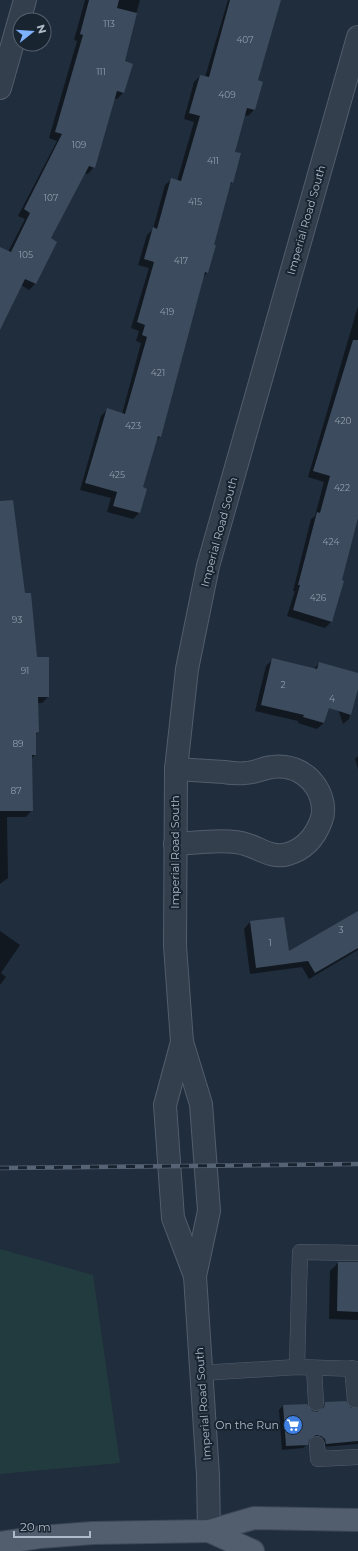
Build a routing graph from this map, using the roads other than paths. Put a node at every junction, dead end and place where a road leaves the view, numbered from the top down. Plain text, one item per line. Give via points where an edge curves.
1 (25, 0) edge
2 (358, 37) edge
3 (0, 88) edge
4 (176, 769) junction
5 (175, 844) junction
6 (182, 1042) junction
7 (358, 1253) edge
8 (195, 1276) junction
9 (297, 1367) junction
10 (314, 1368) junction
11 (355, 1368) edge
12 (201, 1373) junction
13 (355, 1400) dead end
14 (316, 1403) dead end
15 (317, 1444) dead end
16 (358, 1457) edge
17 (358, 1520) edge
18 (209, 1531) junction
19 (0, 1543) edge
20 (253, 1551) edge

1 - 3 street
2 - 4 street, Imperial Road South via 208,566 187,669
4 - 5 street, Imperial Road South
4 - 5 street via 245,774 271,767 289,767 304,773 315,785 323,802 322,819 314,836 303,848 288,855 266,853 240,843
5 - 6 street, Imperial Road South via 175,946
6 - 8 street, Imperial Road South via 201,1104 209,1211
6 - 8 street, Imperial Road South via 165,1105 172,1218
7 - 9 lane via 300,1252
8 - 12 street, Imperial Road South
9 - 10 lane
9 - 12 lane
10 - 11 lane
10 - 14 lane
11 - 13 lane
12 - 18 street, Imperial Road South
15 - 16 lane via 318,1459
17 - 18 main road via 254,1518
18 - 19 main road via 94,1533
18 - 20 main road

